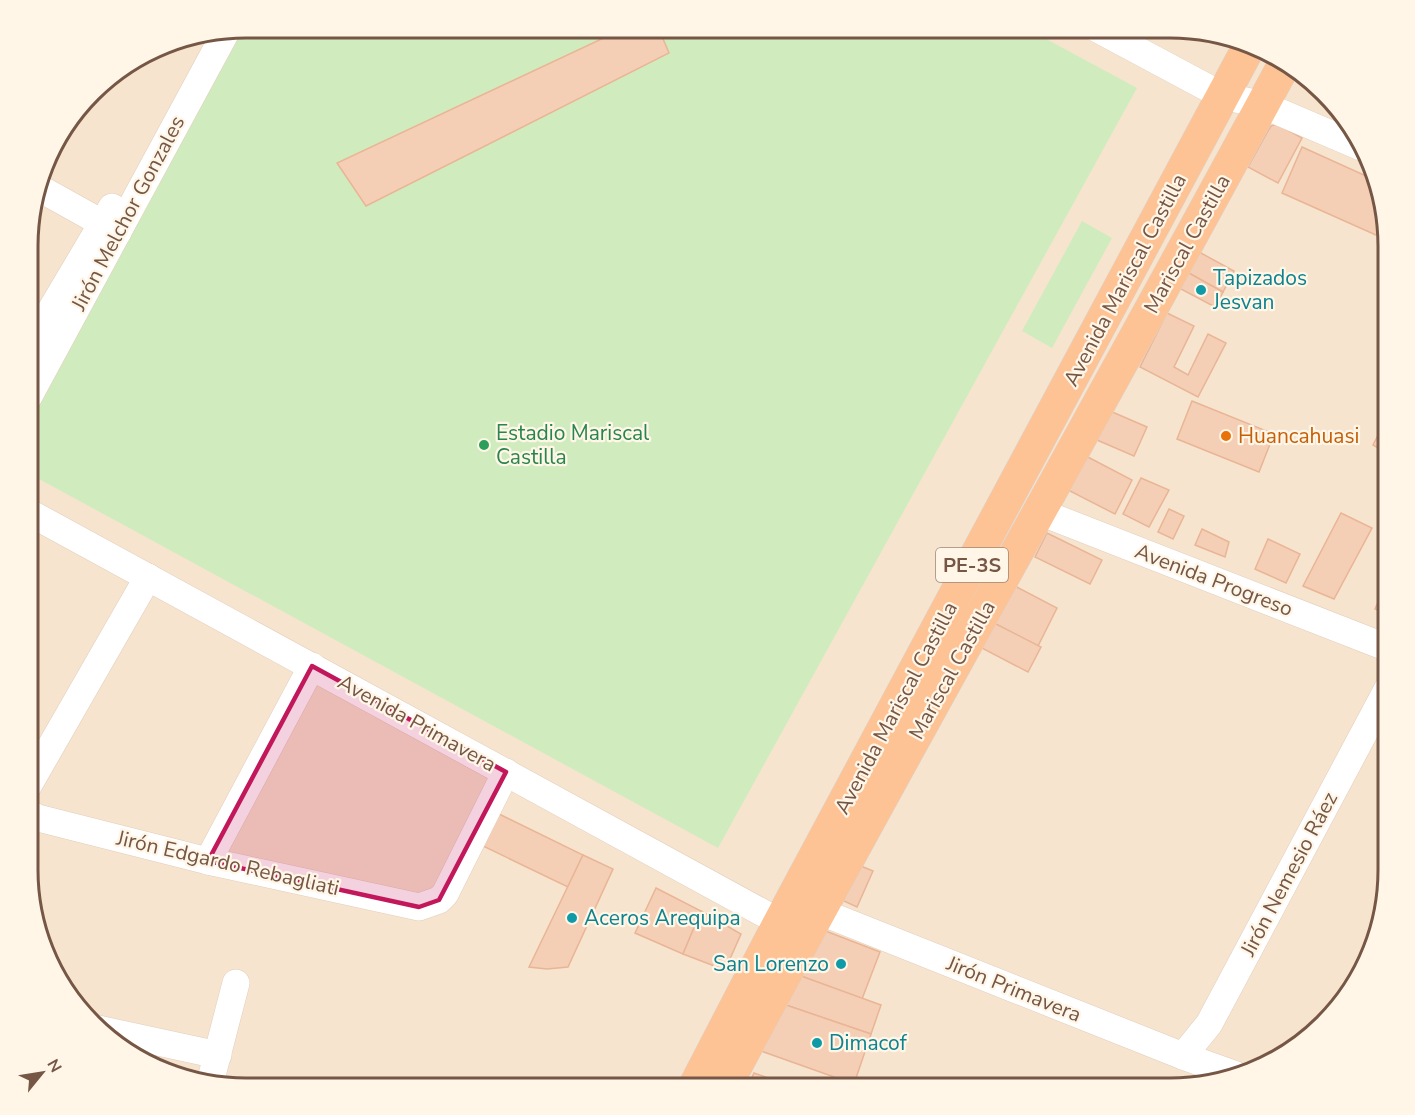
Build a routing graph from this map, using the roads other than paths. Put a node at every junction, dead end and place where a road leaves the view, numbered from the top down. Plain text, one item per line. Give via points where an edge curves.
1 (1115, 38) edge
2 (222, 39) edge
3 (200, 43) edge
4 (1246, 52) edge
5 (1281, 70) edge
6 (1224, 96) junction
7 (1263, 105) junction
8 (1350, 142) edge
9 (45, 191) edge
10 (111, 228) junction
11 (38, 334) edge
12 (38, 376) edge
13 (1041, 512) junction
14 (38, 517) edge
15 (148, 577) junction
16 (1377, 644) edge
17 (312, 666) junction
18 (1377, 708) edge
19 (38, 769) edge
20 (506, 772) junction
21 (38, 818) edge
22 (208, 861) junction
23 (799, 917) junction
24 (236, 983) dead end
25 (117, 1033) edge
26 (218, 1055) junction
27 (1184, 1056) junction
28 (1223, 1070) edge
29 (212, 1075) edge
30 (700, 1077) edge
31 (729, 1078) edge

1 - 6 street
2 - 10 street, Jirón Melchor Gonzales
3 - 10 street, Jirón Melchor Gonzales
4 - 6 highway, Avenida Mariscal Castilla / PE-3S
5 - 7 highway, Mariscal Castilla / PE-3S
6 - 7 street
6 - 23 highway, Avenida Mariscal Castilla / PE-3S
7 - 8 street
7 - 13 highway, Mariscal Castilla / PE-3S
9 - 10 street
10 - 11 street, Jirón Melchor Gonzales
10 - 12 street, Jirón Melchor Gonzales
13 - 16 street, Avenida Progreso
13 - 23 highway, Mariscal Castilla / PE-3S
14 - 15 street, Avenida Primavera
15 - 17 street, Avenida Primavera
15 - 19 street
17 - 20 street, Avenida Primavera
17 - 22 street
18 - 27 street, Jirón Nemesio Ráez via 1209,1024
20 - 22 street, Jirón Edgardo Rebagliati via 445,894 419,907
20 - 23 street, Avenida Primavera
21 - 22 street, Jirón Edgardo Rebagliati
23 - 27 street, Jirón Primavera
23 - 30 highway, Avenida Mariscal Castilla / PE-3S
23 - 31 highway, Mariscal Castilla / PE-3S
24 - 26 street
25 - 26 street
26 - 29 street
27 - 28 street, Jirón Primavera

